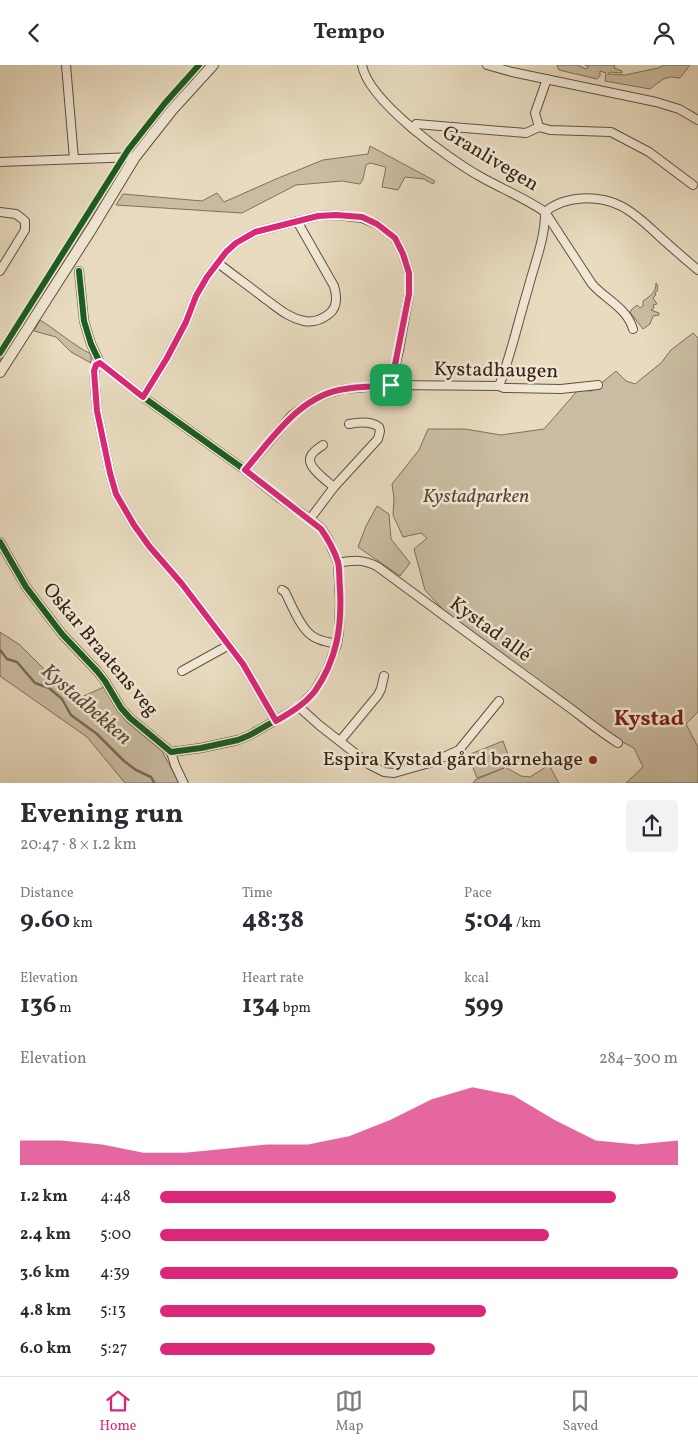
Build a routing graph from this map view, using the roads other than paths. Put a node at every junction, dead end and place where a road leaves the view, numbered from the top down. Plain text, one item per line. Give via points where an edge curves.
1 (66, 65) edge
2 (213, 65) edge
3 (362, 65) edge
4 (487, 65) edge
5 (547, 79) junction
6 (698, 120) edge
7 (539, 127) junction
8 (412, 128) junction
9 (135, 157) junction
10 (74, 159) junction
11 (0, 162) edge
12 (693, 185) dead end
13 (0, 212) edge
14 (545, 212) junction
15 (297, 221) junction
16 (218, 263) junction
17 (0, 271) edge
18 (79, 271) dead end
19 (698, 271) edge
20 (632, 329) dead end
21 (100, 363) junction
22 (0, 372) edge
23 (391, 385) junction
24 (598, 385) dead end
25 (500, 386) junction
26 (143, 397) junction
27 (349, 424) dead end
28 (324, 445) dead end
29 (245, 470) junction
30 (334, 487) junction
31 (310, 519) junction
32 (0, 543) edge
33 (338, 563) junction
34 (282, 590) dead end
35 (337, 644) junction
36 (229, 645) junction
37 (182, 671) dead end
38 (384, 676) dead end
39 (499, 701) dead end
40 (299, 707) junction
41 (276, 721) junction
42 (340, 741) junction
43 (618, 743) dead end
44 (171, 752) junction
45 (184, 783) edge

1 - 10 street
2 - 9 street
3 - 8 street, Granlivegen via 376,92
4 - 5 street
5 - 6 street via 656,102 679,109
5 - 7 street via 535,113
7 - 8 street via 526,133 416,124
7 - 12 street via 611,132 649,152
8 - 14 street, Granlivegen via 480,176
9 - 10 street
9 - 22 street
10 - 11 street
13 - 17 street via 16,214 25,221 25,230
14 - 19 street, Granlivegen via 552,206 580,199 604,200 622,207 645,223
14 - 20 street, Granlivegen via 592,284 624,312
14 - 25 street via 538,251
15 - 16 street via 246,236
15 - 16 street via 336,294 336,306 320,320 311,322 290,316
15 - 23 street via 318,216 362,217 395,238 409,273 409,294
16 - 26 street via 196,296 175,344
18 - 21 street via 84,321
21 - 26 street
21 - 36 street via 94,371 97,411 116,494 149,546
23 - 25 street, Kystadhaugen
23 - 29 street, Kystadhaugen via 344,389 315,399 292,415
24 - 25 street, Kystadhaugen via 560,389
26 - 29 street
27 - 30 street via 370,423 380,427 380,431 378,439
28 - 30 street via 309,459 311,466
29 - 31 street
30 - 31 street
31 - 33 street via 328,539
32 - 44 street, Oskar Braatens veg via 26,587 62,634 105,681 130,718
33 - 35 street
33 - 43 street, Kystad allé via 360,560 378,567
34 - 35 street via 310,635
35 - 40 street via 314,692
36 - 37 street
36 - 41 street
38 - 42 street via 378,695
39 - 42 street via 459,750 399,773 377,770
40 - 41 street
40 - 42 street
41 - 44 street via 238,740
44 - 45 street

